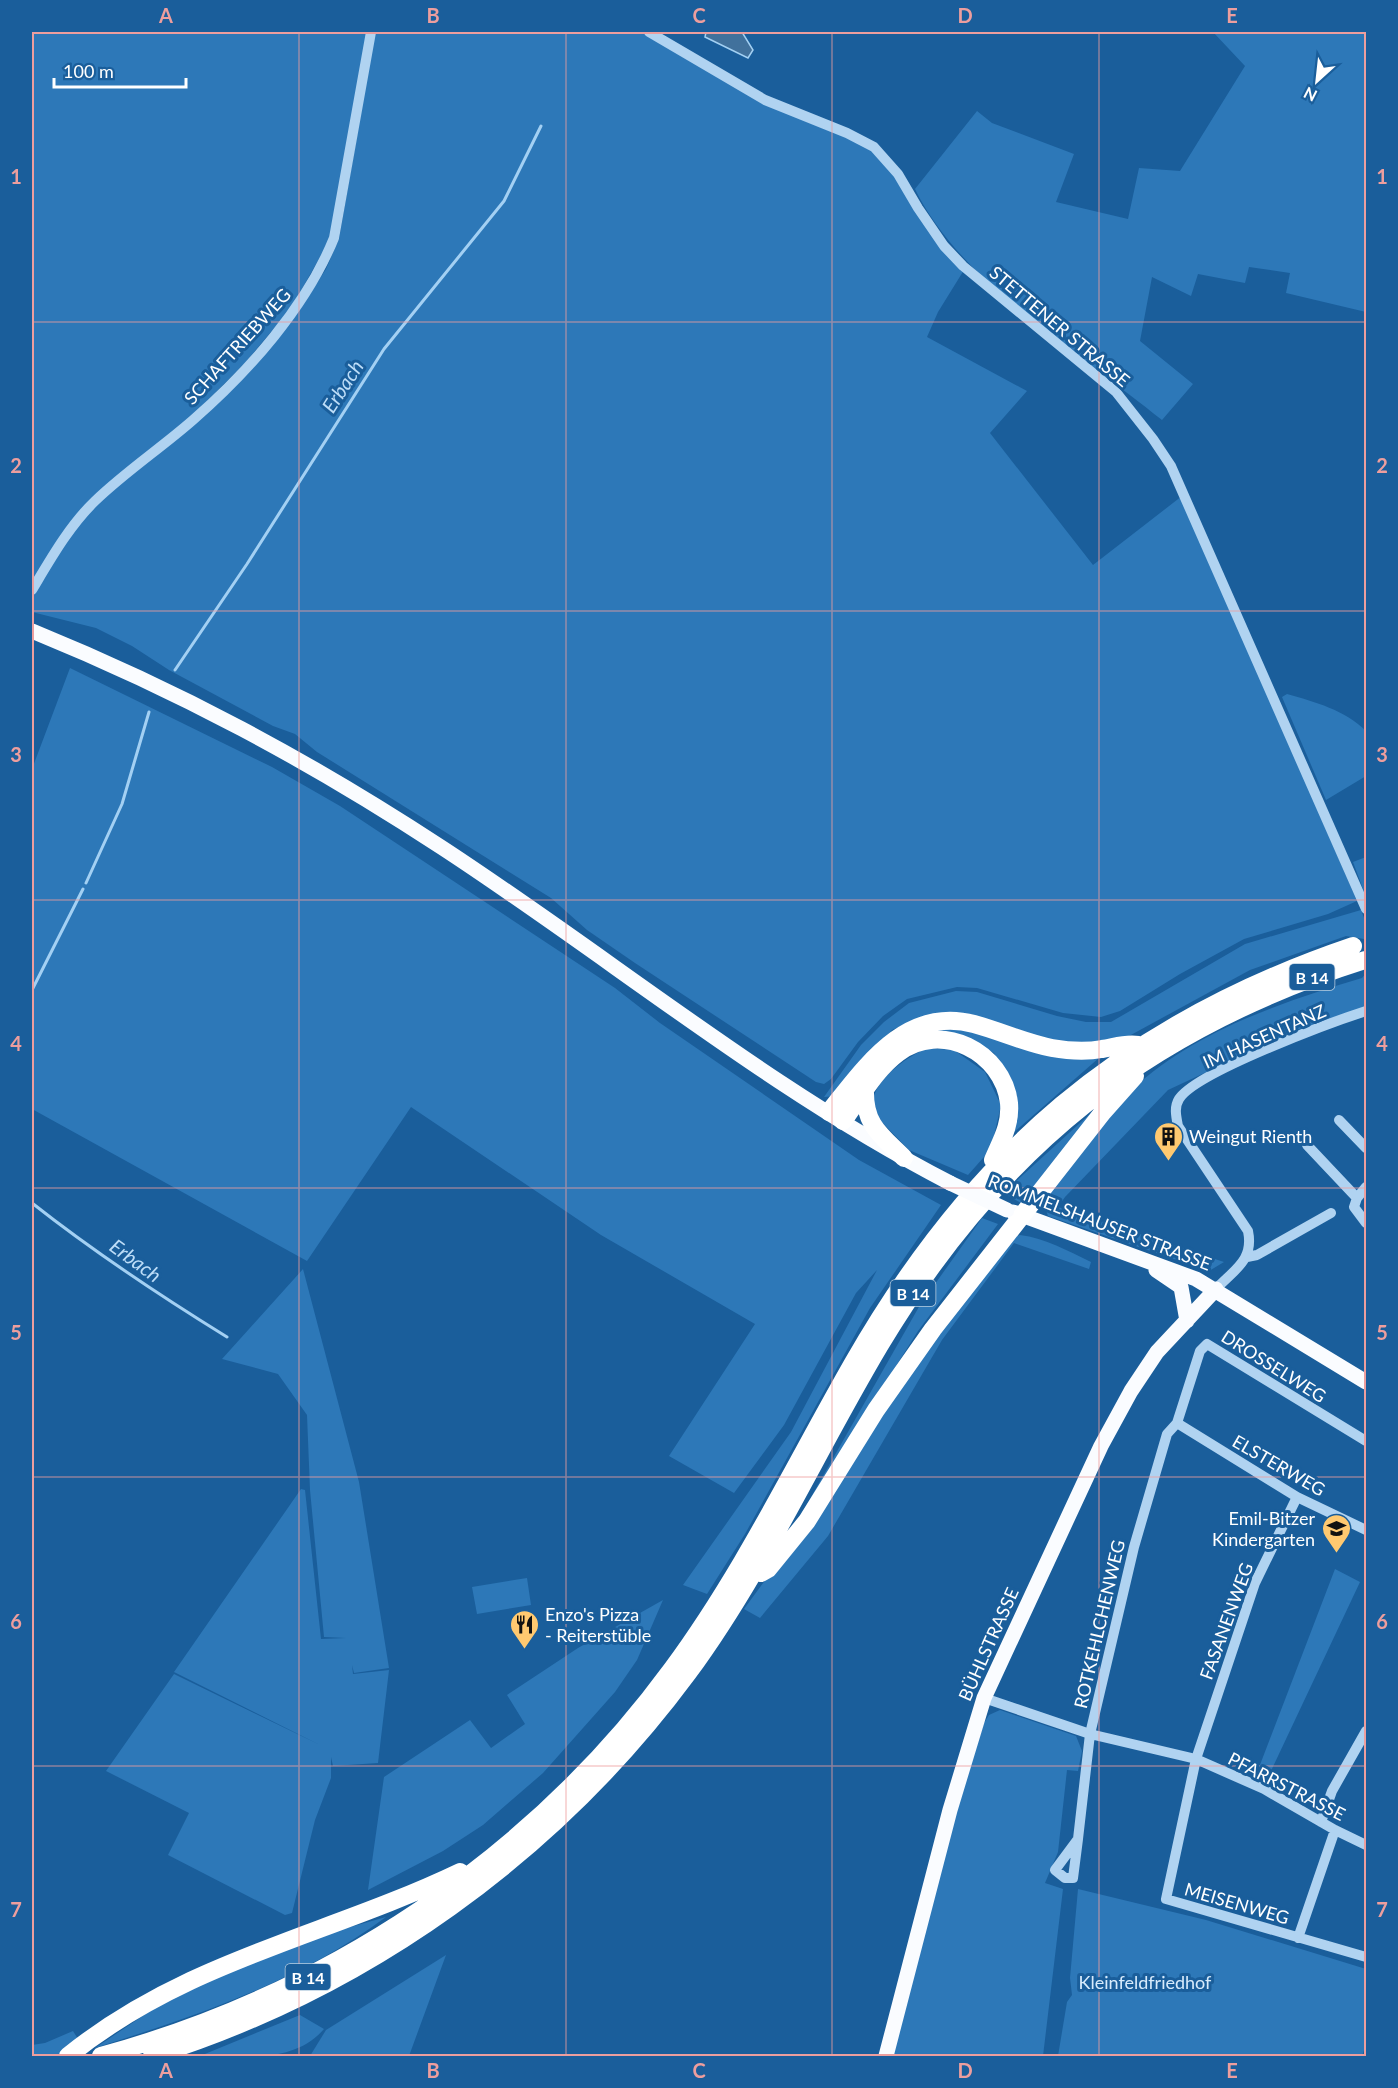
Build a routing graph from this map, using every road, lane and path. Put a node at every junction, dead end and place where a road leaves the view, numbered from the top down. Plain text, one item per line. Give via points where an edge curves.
1 (371, 32) edge
2 (649, 32) edge
3 (32, 590) edge
4 (32, 631) edge
5 (1366, 909) edge
6 (1359, 953) dead end
7 (1366, 1011) edge
8 (1142, 1053) junction
9 (865, 1090) junction
10 (836, 1117) junction
11 (1339, 1120) dead end
12 (1307, 1145) dead end
13 (1366, 1148) edge
14 (904, 1158) junction
15 (988, 1174) junction
16 (1366, 1187) edge
17 (1357, 1198) junction
18 (1015, 1213) junction
19 (1331, 1213) dead end
20 (1366, 1223) edge
21 (1107, 1247) junction
22 (1247, 1257) junction
23 (1216, 1289) junction
24 (1187, 1321) junction
25 (1366, 1382) edge
26 (1177, 1423) junction
27 (1366, 1441) edge
28 (1298, 1497) junction
29 (1366, 1530) edge
30 (749, 1580) junction
31 (984, 1698) junction
32 (1366, 1731) edge
33 (1090, 1734) junction
34 (1196, 1760) junction
35 (1321, 1822) junction
36 (1335, 1830) junction
37 (1078, 1839) junction
38 (1366, 1845) edge
39 (494, 1856) junction
40 (1298, 1938) junction
41 (1366, 1957) edge
42 (223, 2032) junction
43 (68, 2056) edge
44 (101, 2056) edge
45 (152, 2056) edge
46 (186, 2056) edge
47 (886, 2056) edge

1 - 3 street, SCHAFTRIEBWEG via 334,238 322,267 295,311 246,366 195,418 94,502 64,538
2 - 5 street, STETTENER STRASSE via 765,100 874,147 898,174 930,227 957,259 1116,392 1171,466
4 - 10 main road, ROMMELSHAUSER STRASSE via 212,711 352,789
6 - 8 highway, B 14 via 1252,984
7 - 22 street, IM HASENTANZ via 1225,1068 1179,1098 1175,1112 1178,1126 1248,1231 1251,1248
8 - 10 highway via 1127,1044 1078,1051 1051,1048 973,1023 929,1022 885,1045
8 - 15 highway, B 14 via 1058,1106
8 - 18 highway via 1134,1078
8 - 30 highway, B 14 via 1039,1143 991,1191 945,1247 879,1347
9 - 10 highway, B 14
9 - 14 highway via 866,1116
9 - 15 highway, B 14 via 898,1052 914,1044 948,1040 982,1054 1000,1077 1009,1106 1007,1128
10 - 14 main road, ROMMELSHAUSER STRASSE
11 - 13 street
12 - 17 street
14 - 18 main road, ROMMELSHAUSER STRASSE, bridge
15 - 39 highway, B 14 via 937,1234 889,1303 750,1551 686,1651 596,1761
16 - 17 street
17 - 20 street via 1354,1207
18 - 21 main road, ROMMELSHAUSER STRASSE
18 - 30 highway via 903,1370 807,1521 768,1569
19 - 22 street
21 - 23 main road, ROMMELSHAUSER STRASSE via 1173,1269
21 - 24 main road via 1166,1275 1181,1287
22 - 23 street
23 - 24 main road, BÜHLSTRASSE
23 - 25 main road, ROMMELSHAUSER STRASSE
24 - 31 main road, BÜHLSTRASSE via 1147,1366 1101,1446
26 - 27 street, DROSSELWEG via 1200,1351 1207,1344
26 - 28 street, ELSTERWEG
26 - 33 street, ROTKEHLCHENWEG via 1167,1434 1149,1487
28 - 29 street, ELSTERWEG
28 - 34 street, FASANENWEG via 1255,1583
30 - 42 highway, B 14 via 688,1673 645,1728 585,1793 529,1845 464,1898 396,1944 302,1996
31 - 33 street, PFARRSTRASSE
31 - 47 main road, BÜHLSTRASSE via 950,1810
32 - 35 street via 1332,1791
33 - 34 street, PFARRSTRASSE
33 - 37 street, ROTKEHLCHENWEG
34 - 35 street, PFARRSTRASSE via 1264,1789
34 - 40 street, MEISENWEG via 1166,1899
35 - 36 street, PFARRSTRASSE
36 - 38 street, PFARRSTRASSE
36 - 40 street
37 - 37 street, ROTKEHLCHENWEG via 1055,1870 1073,1882
39 - 43 highway via 392,1903 214,1968 152,2000
39 - 44 highway, B 14 via 396,1927 304,1979 205,2023
40 - 41 street, MEISENWEG
42 - 45 highway, B 14
42 - 46 highway via 208,2046

